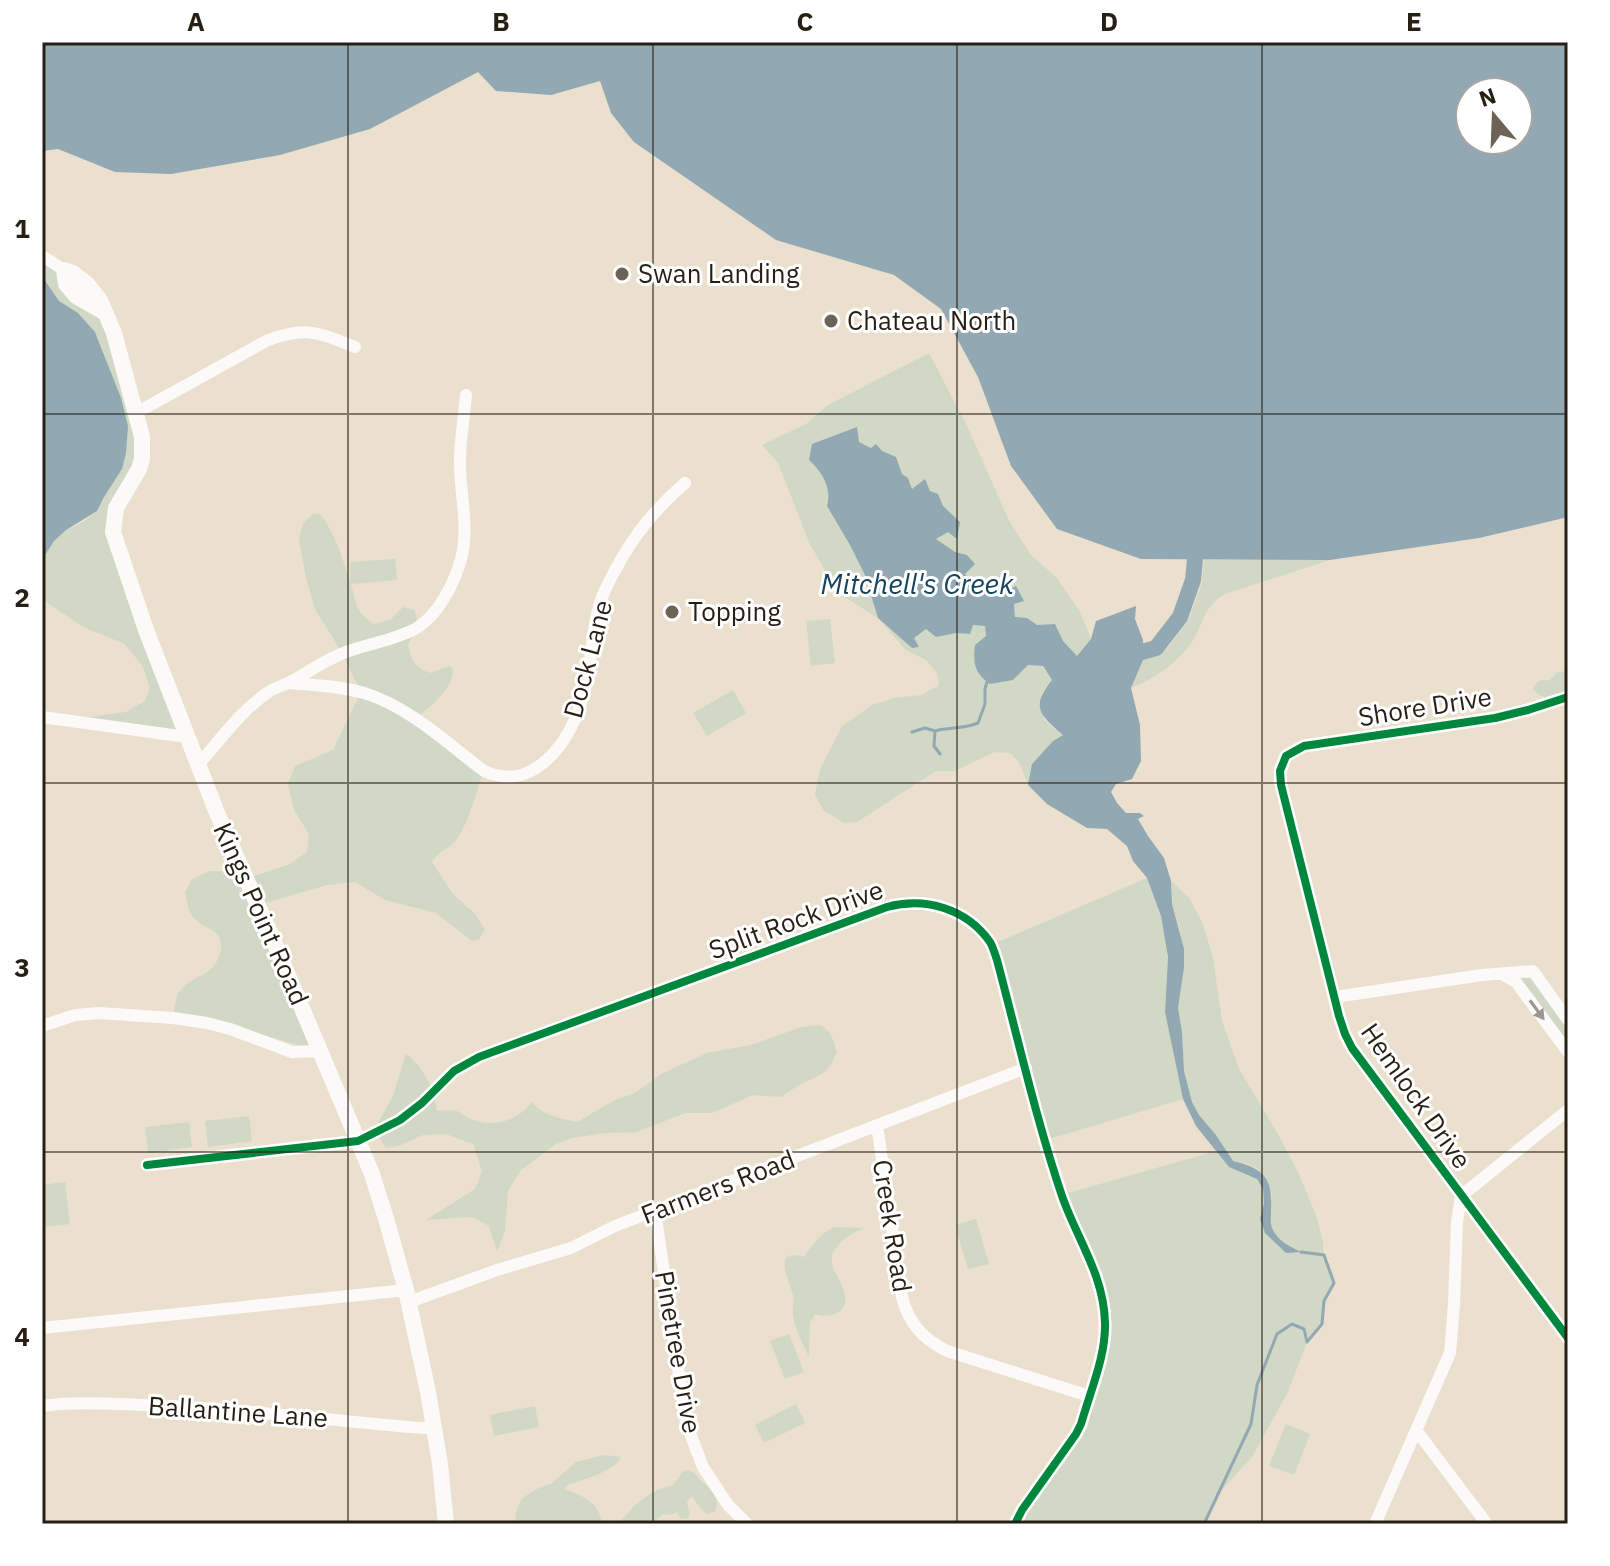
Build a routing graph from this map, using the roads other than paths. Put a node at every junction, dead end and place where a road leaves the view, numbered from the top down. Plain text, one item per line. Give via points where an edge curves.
1 (42, 256) edge
2 (64, 270) joint
3 (355, 347) dead end
4 (466, 395) dead end
5 (136, 413) junction
6 (685, 483) dead end
7 (290, 683) junction
8 (1568, 697) edge
9 (42, 717) edge
10 (187, 737) junction
11 (1289, 754) joint
12 (198, 765) junction
13 (1502, 974) junction
14 (1335, 997) junction
15 (1568, 1020) edge
16 (42, 1026) edge
17 (320, 1051) junction
18 (1568, 1052) edge
19 (1026, 1068) junction
20 (1568, 1110) edge
21 (877, 1125) junction
22 (358, 1141) junction
23 (147, 1165) dead end
24 (1461, 1196) junction
25 (655, 1211) junction
26 (407, 1296) junction
27 (48, 1327) edge
28 (1568, 1338) edge
29 (1089, 1396) junction
30 (42, 1406) edge
31 (435, 1429) junction
32 (1416, 1430) junction
33 (446, 1524) edge
34 (747, 1524) edge
35 (1015, 1524) edge
36 (1375, 1524) edge
37 (1487, 1524) edge

1 - 2 street, Kings Point Road
2 - 5 main road, Kings Point Road via 100,300
3 - 5 street via 311,332 285,334
4 - 7 street via 460,444 464,541 447,592 426,622 343,653
5 - 10 main road, Kings Point Road via 142,459 116,508 113,532
6 - 7 street, Dock Lane via 644,523 617,567 596,614 588,678 574,721 553,753 529,772 508,777 484,771 374,696
7 - 12 street via 257,701
8 - 11 street, Shore Drive via 1495,718 1304,746
9 - 10 street
10 - 12 main road, Kings Point Road
11 - 14 street, Hemlock Drive via 1282,762 1281,785
12 - 17 main road, Kings Point Road
13 - 14 street
13 - 15 street via 1533,971
13 -> 18 street via 1516,982
14 - 24 street, Hemlock Drive via 1352,1048
16 - 17 street via 99,1013 173,1018 230,1029 292,1052
17 - 22 main road, Kings Point Road
19 - 21 street, Farmers Road
19 - 22 street, Split Rock Drive via 990,942 954,912 902,903 479,1057 454,1071 400,1120
19 - 29 street, Split Rock Drive via 1061,1193 1103,1299 1104,1339
20 - 24 street
21 - 25 street, Farmers Road
21 - 29 street, Creek Road via 902,1297 917,1331 947,1351
22 - 23 street
22 - 26 main road, Kings Point Road
24 - 28 street, Hemlock Drive
24 - 32 street via 1450,1353
25 - 26 street, Farmers Road via 571,1248
25 - 34 street, Pinetree Drive via 686,1423 703,1467
26 - 27 street, Farmers Road
26 - 31 main road, Kings Point Road
29 - 35 street, Split Rock Drive via 1076,1434
30 - 31 street, Ballantine Lane via 183,1406
31 - 33 main road, Kings Point Road
32 - 36 street
32 - 37 street

